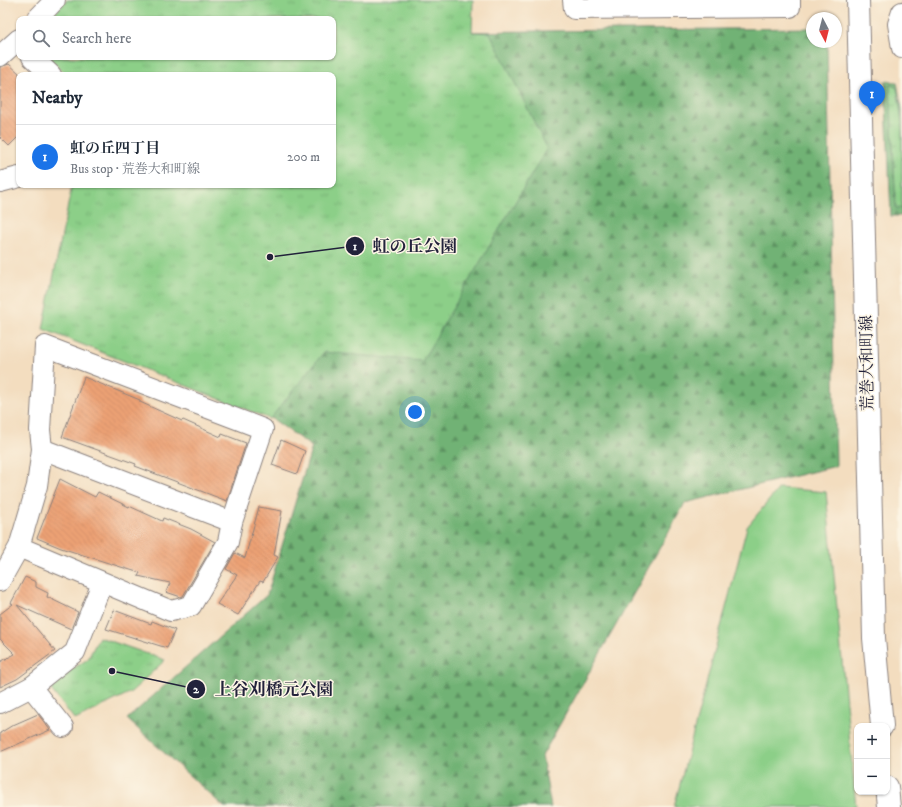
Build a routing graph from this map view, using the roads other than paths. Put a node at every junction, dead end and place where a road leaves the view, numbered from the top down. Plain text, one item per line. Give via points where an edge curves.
1 (55, 0) edge
2 (573, 0) edge
3 (790, 0) edge
4 (858, 0) edge
5 (902, 12) edge
6 (40, 16) edge
7 (16, 44) edge
8 (902, 48) edge
9 (0, 56) edge
10 (35, 60) edge
11 (48, 72) edge
12 (16, 178) edge
13 (0, 182) edge
14 (42, 449) junction
15 (232, 522) junction
16 (19, 547) junction
17 (0, 581) edge
18 (102, 583) junction
19 (31, 688) junction
20 (0, 703) edge
21 (882, 723) edge
22 (63, 727) dead end
23 (888, 795) edge
24 (889, 807) edge

1 - 6 street
2 - 3 street via 574,9 790,7
4 - 21 street, 荒巻大和町線 via 874,638
5 - 8 street via 898,24
7 - 9 street
10 - 11 street
12 - 13 street
14 - 15 street
14 - 15 street via 40,430 45,346 263,429
14 - 16 street via 38,486
15 - 18 street via 228,542 191,606 171,611
16 - 17 street
16 - 18 street
18 - 19 street via 75,652
19 - 20 street
19 - 22 street
23 - 24 street

